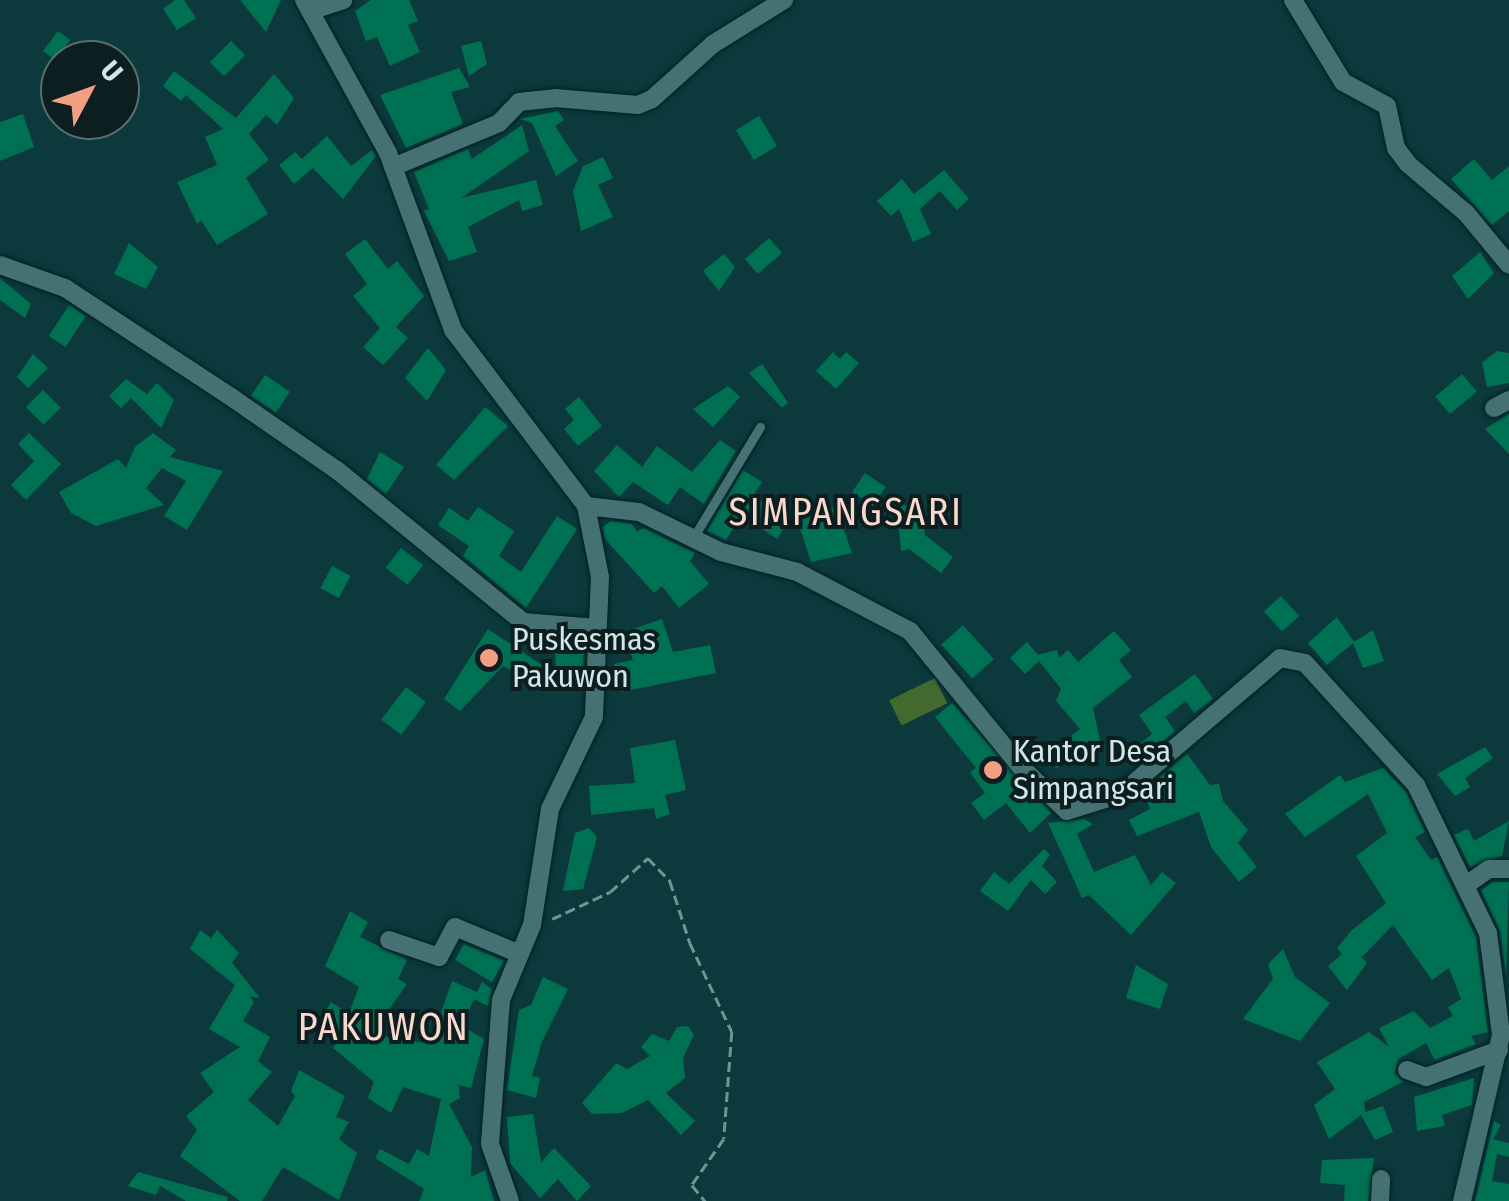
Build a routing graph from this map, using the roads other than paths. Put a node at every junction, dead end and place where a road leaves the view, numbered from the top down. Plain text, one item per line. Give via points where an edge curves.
1 (343, 0) edge
2 (784, 0) edge
3 (1293, 0) edge
4 (307, 6) edge
5 (394, 168) junction
6 (0, 265) edge
7 (1509, 265) edge
8 (760, 427) dead end
9 (586, 506) junction
10 (693, 538) junction
11 (596, 628) junction
12 (1509, 869) edge
13 (1469, 882) junction
14 (389, 940) dead end
15 (520, 954) junction
16 (1503, 1039) edge
17 (1407, 1070) dead end
18 (1382, 1179) dead end
19 (510, 1201) edge
20 (1380, 1201) edge
21 (1462, 1201) edge

1 - 4 street
2 - 5 street via 713,44 652,99 638,105 519,102 498,123
3 - 7 street via 1343,82 1387,106 1396,148 1408,164 1466,212
4 - 5 street
5 - 9 street via 453,330
6 - 11 street via 66,288 234,399 338,471 523,622
8 - 10 lane
9 - 10 street via 639,512
9 - 11 street via 600,577
10 - 13 street via 798,572 910,631 1020,766 1067,811 1084,811 1121,794 1267,667 1296,657 1393,754
11 - 15 street via 594,717 550,810 533,918
12 - 13 street via 1489,869
13 - 16 street via 1488,933
14 - 15 street via 439,957 455,927
15 - 19 street via 501,1000 490,1095 490,1144
16 - 17 street via 1426,1077
16 - 21 street
18 - 20 street

